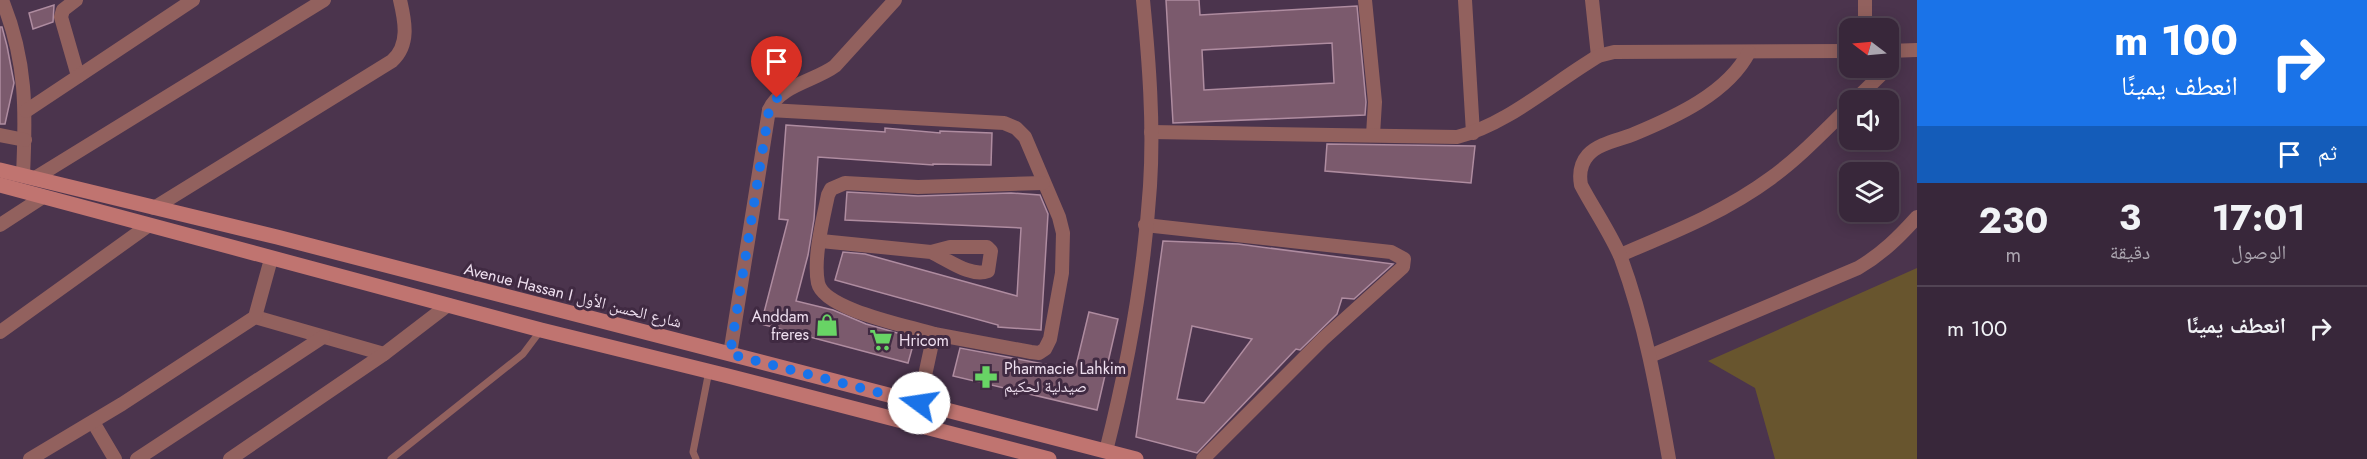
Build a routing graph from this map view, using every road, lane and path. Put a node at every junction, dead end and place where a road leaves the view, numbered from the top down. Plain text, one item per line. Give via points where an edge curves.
1 (3, 0) edge
2 (76, 0) edge
3 (193, 0) edge
4 (324, 0) edge
5 (400, 0) edge
6 (895, 0) edge
7 (1143, 0) edge
8 (1365, 0) edge
9 (1465, 0) edge
10 (1592, 0) edge
11 (1865, 0) edge
12 (1865, 18) edge
13 (1839, 51) edge
14 (1749, 52) junction
15 (1598, 56) junction
16 (78, 76) junction
17 (1877, 78) edge
18 (1865, 90) edge
19 (769, 110) junction
20 (26, 111) junction
21 (1839, 117) edge
22 (1151, 132) junction
23 (1473, 133) junction
24 (0, 135) edge
25 (1373, 135) junction
26 (25, 140) junction
27 (0, 170) edge
28 (29, 176) junction
29 (1043, 183) junction
30 (0, 185) edge
31 (43, 197) junction
32 (154, 208) junction
33 (1917, 217) edge
34 (0, 225) edge
35 (149, 225) junction
36 (1146, 225) junction
37 (821, 241) junction
38 (931, 252) dead end
39 (1620, 255) junction
40 (271, 259) junction
41 (448, 305) junction
42 (255, 318) junction
43 (541, 330) junction
44 (0, 332) edge
45 (934, 334) junction
46 (323, 337) junction
47 (384, 354) junction
48 (730, 354) junction
49 (1650, 356) junction
50 (709, 371) junction
51 (919, 403) junction
52 (93, 422) junction
53 (1106, 451) junction
54 (38, 457) edge
55 (115, 459) edge
56 (137, 459) edge
57 (230, 459) edge
58 (391, 459) edge
59 (696, 459) edge
60 (1049, 459) edge
61 (1136, 459) edge
62 (1203, 459) edge
63 (1669, 459) edge

1 - 20 street via 23,78
2 - 16 street via 63,10 61,17
3 - 16 street
4 - 28 street
5 - 32 street via 404,40 392,61
6 - 19 street via 835,66 782,93
7 - 22 street
8 - 25 street via 1375,102
9 - 23 street
10 - 15 street
11 - 12 street
13 - 14 street
14 - 15 street via 1637,50
14 - 39 street via 1742,65 1703,99 1636,134 1600,147 1583,162 1581,185
15 - 23 street
16 - 20 street
17 - 18 street
19 - 29 street via 1004,123 1024,137
19 - 48 street
20 - 26 street
21 - 39 street via 1771,179 1735,202
22 - 25 street
22 - 36 street
23 - 25 street via 1457,137
24 - 26 street
26 - 28 street
27 - 28 main road, Avenue Hassan I شارع الحسن الأول
28 - 32 main road, Avenue Hassan I شارع الحسن الأول
29 - 37 street via 918,187 837,184 828,195
29 - 45 street via 1063,233 1056,312 1045,350 1031,352
30 - 31 main road
31 - 34 street
31 - 35 main road
32 - 48 main road, Avenue Hassan I شارع الحسن الأول
33 - 49 street via 1898,239 1858,268
35 - 40 main road
35 - 44 street
36 - 53 street via 1130,340
36 - 62 street via 1391,252 1404,259 1403,267 1323,339
37 - 38 street
37 - 45 street via 818,284 828,299
39 - 49 street
40 - 41 main road
40 - 42 street
41 - 43 main road
41 - 47 street
42 - 46 street
42 - 52 street
43 - 50 main road
43 - 58 lane via 523,354
45 - 51 street
46 - 47 street
46 - 56 street
47 - 57 street
48 - 51 main road, Avenue Hassan I شارع الحسن الأول
49 - 63 street
50 - 59 lane via 693,452
50 - 60 main road
51 - 53 main road, Avenue Hassan I شارع الحسن الأول
52 - 54 street
52 - 55 street
53 - 61 main road, Avenue Hassan I شارع الحسن الأول

